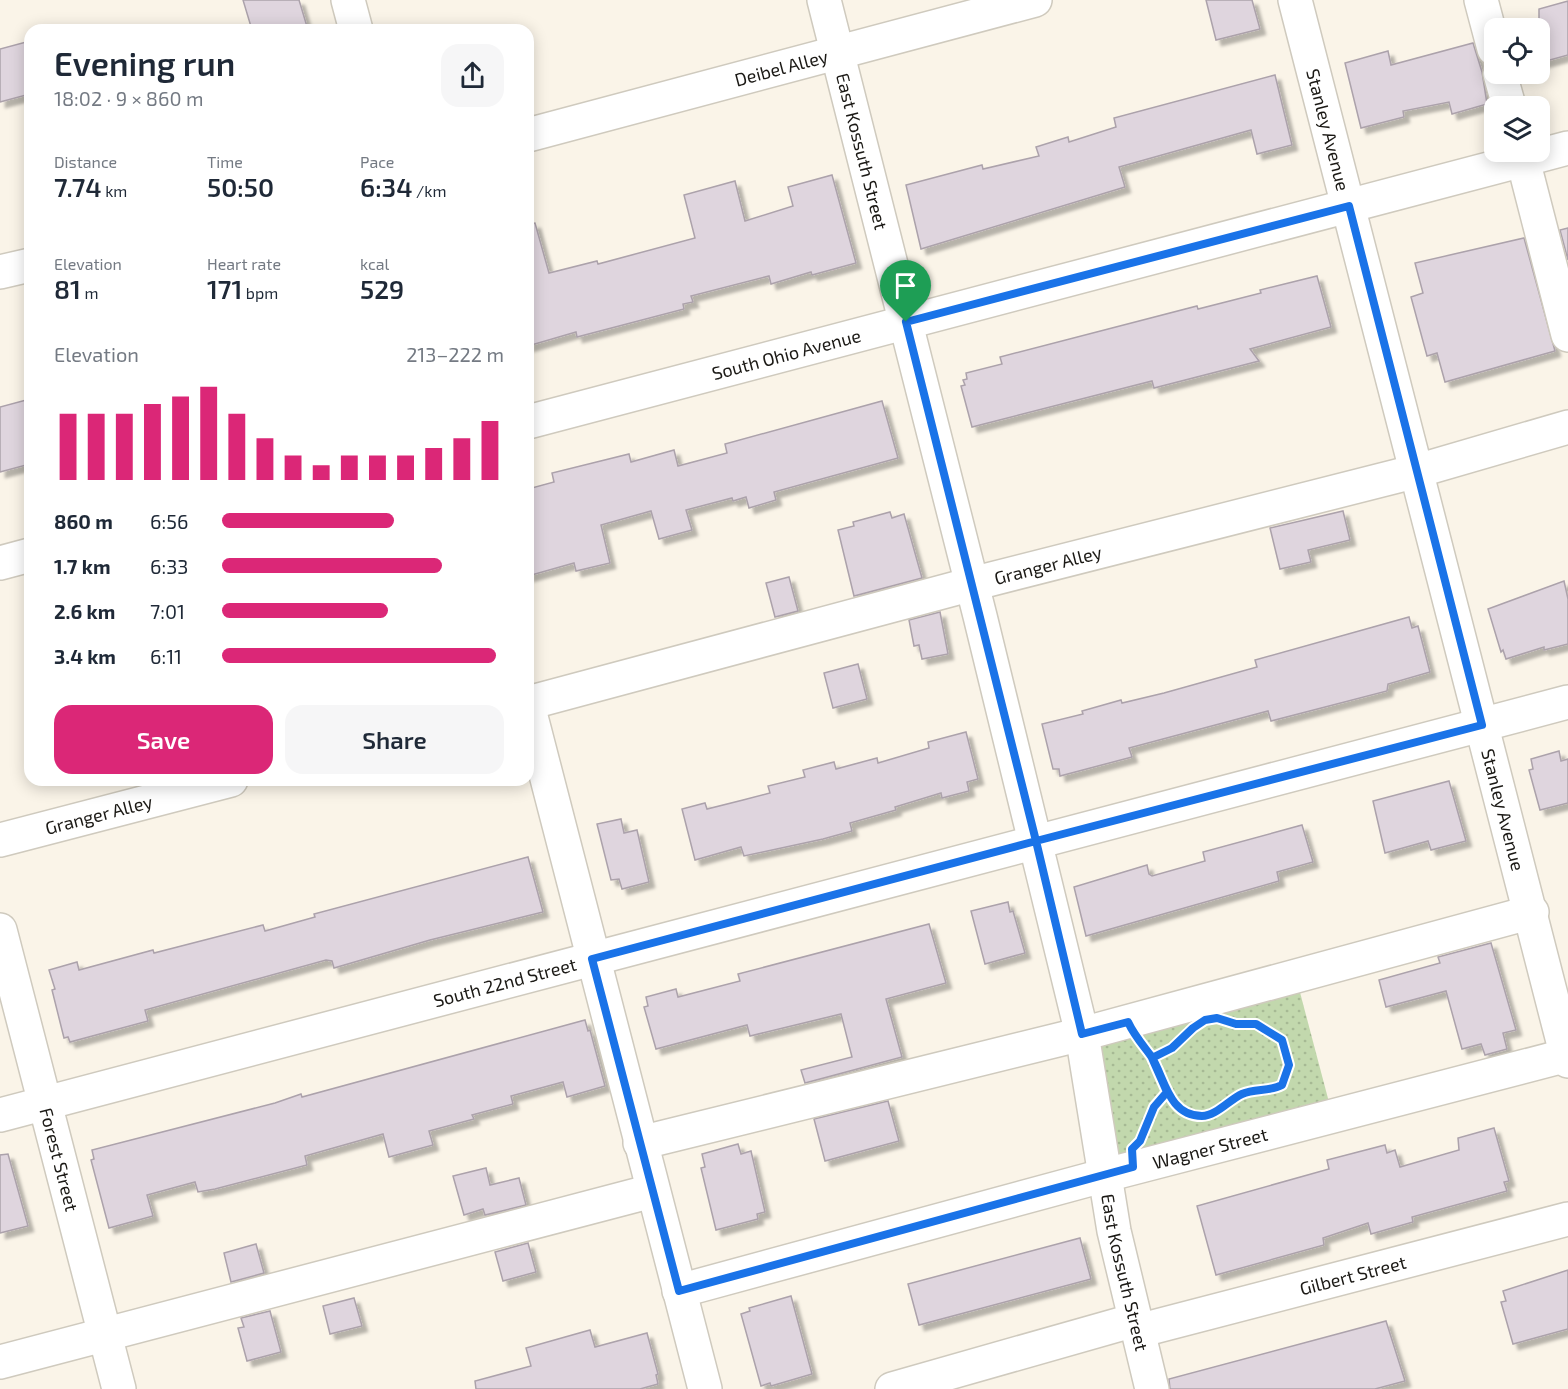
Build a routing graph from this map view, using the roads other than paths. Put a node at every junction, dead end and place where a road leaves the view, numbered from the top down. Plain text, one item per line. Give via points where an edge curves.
1 (348, 0) edge
2 (824, 0) edge
3 (1035, 0) edge
4 (1295, 0) edge
5 (1481, 0) edge
6 (1486, 18) edge
7 (354, 24) edge
8 (837, 53) junction
9 (534, 133) edge
10 (1568, 148) edge
11 (1550, 151) edge
12 (1501, 162) edge
13 (1524, 162) edge
14 (1349, 206) junction
15 (24, 266) edge
16 (0, 272) edge
17 (906, 322) junction
18 (1568, 335) edge
19 (534, 420) edge
20 (1568, 428) edge
21 (1418, 471) junction
22 (24, 557) edge
23 (0, 563) edge
24 (972, 584) junction
25 (534, 702) edge
26 (1568, 702) edge
27 (1482, 725) junction
28 (534, 728) edge
29 (208, 786) edge
30 (0, 840) edge
31 (1036, 841) junction
32 (1532, 912) junction
33 (0, 930) edge
34 (592, 959) junction
35 (1082, 1034) junction
36 (1568, 1057) edge
37 (44, 1104) junction
38 (0, 1115) edge
39 (640, 1143) junction
40 (1120, 1171) junction
41 (652, 1191) junction
42 (1568, 1219) edge
43 (679, 1291) junction
44 (1136, 1326) junction
45 (104, 1334) junction
46 (0, 1362) edge
47 (119, 1389) edge
48 (705, 1389) edge
49 (892, 1389) edge
50 (1152, 1389) edge

1 - 7 street
2 - 8 street, East Kossuth Street
3 - 8 street, Deibel Alley
4 - 14 street, Stanley Avenue
5 - 6 street
8 - 9 street, Deibel Alley
8 - 17 street, East Kossuth Street
10 - 11 street, South Ohio Avenue
12 - 14 street, South Ohio Avenue
13 - 18 street
14 - 17 street, South Ohio Avenue
14 - 21 street, Stanley Avenue
15 - 16 street
17 - 19 street, South Ohio Avenue
17 - 24 street, East Kossuth Street
20 - 21 street, Granger Alley
21 - 24 street, Granger Alley
21 - 27 street, Stanley Avenue
22 - 23 street
24 - 25 street, Granger Alley
24 - 31 street, East Kossuth Street
26 - 27 street, South 22nd Street
27 - 31 street, South 22nd Street
27 - 32 street, Stanley Avenue
28 - 34 street
29 - 30 street, Granger Alley
31 - 34 street, South 22nd Street
31 - 35 street, East Kossuth Street
32 - 35 street
32 - 36 street, Stanley Avenue
33 - 37 street, Forest Street
34 - 37 street, South 22nd Street
34 - 39 street
35 - 39 street
35 - 40 street, East Kossuth Street
36 - 40 street, Wagner Street
37 - 38 street, South 22nd Street
37 - 45 street, Forest Street
39 - 41 street
40 - 43 street, Wagner Street
40 - 44 street, East Kossuth Street via 1114,1231
41 - 43 street
41 - 45 street
42 - 44 street, Gilbert Street
43 - 48 street
44 - 49 street, Gilbert Street
44 - 50 street, East Kossuth Street
45 - 46 street
45 - 47 street, Forest Street

